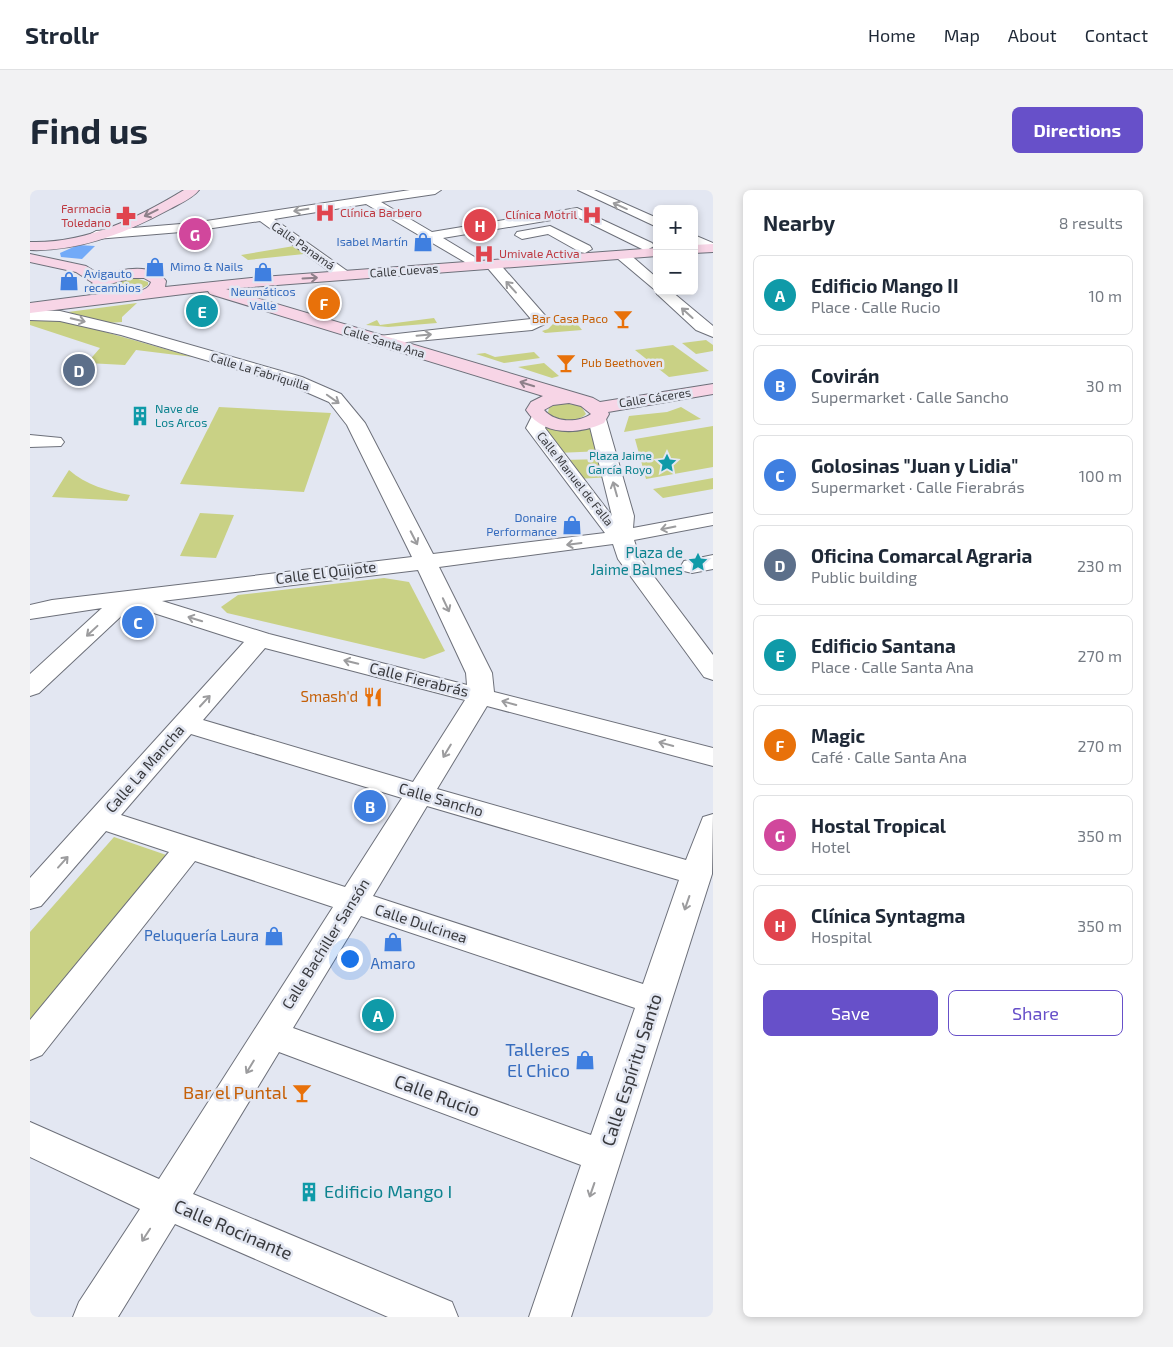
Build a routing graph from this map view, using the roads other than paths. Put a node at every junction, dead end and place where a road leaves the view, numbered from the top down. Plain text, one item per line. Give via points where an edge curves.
1 (193, 190) edge
2 (435, 190) edge
3 (400, 192) edge
4 (588, 192) edge
5 (368, 200) junction
6 (262, 216) junction
7 (653, 220) edge
8 (96, 235) junction
9 (430, 236) junction
10 (698, 241) edge
11 (64, 244) junction
12 (30, 246) edge
13 (448, 247) junction
14 (712, 248) edge
15 (585, 249) dead end
16 (652, 249) edge
17 (698, 249) edge
18 (622, 255) junction
19 (30, 258) edge
20 (64, 264) junction
21 (486, 265) junction
22 (345, 276) junction
23 (262, 281) junction
24 (102, 282) junction
25 (653, 282) edge
26 (172, 290) junction
27 (151, 293) junction
28 (666, 295) edge
29 (126, 296) junction
30 (256, 302) junction
31 (30, 308) edge
32 (30, 315) edge
33 (713, 332) edge
34 (376, 340) junction
35 (483, 373) junction
36 (713, 389) edge
37 (569, 398) junction
38 (528, 408) junction
39 (597, 413) junction
40 (30, 441) edge
41 (54, 442) dead end
42 (713, 519) edge
43 (622, 537) junction
44 (426, 561) junction
45 (127, 598) junction
46 (30, 612) edge
47 (260, 639) junction
48 (713, 672) edge
49 (30, 688) edge
50 (481, 695) junction
51 (185, 723) junction
52 (713, 757) edge
53 (421, 794) junction
54 (102, 819) junction
55 (713, 824) edge
56 (189, 848) junction
57 (697, 874) junction
58 (30, 898) edge
59 (352, 902) junction
60 (655, 1001) junction
61 (269, 1034) junction
62 (30, 1045) edge
63 (30, 1140) edge
64 (604, 1157) junction
65 (167, 1202) junction
66 (94, 1317) edge
67 (438, 1317) edge
68 (550, 1317) edge

1 -> 8 main road via 135,221
2 - 3 street
3 - 5 street
7 -> 4 street
5 -> 6 street
5 - 9 street
6 - 8 street via 166,230
6 - 22 street, Calle Panamá
8 - 11 main road
9 - 13 street
9 - 16 street via 577,212
10 - 14 street
11 - 12 main road
11 - 20 main road via 51,255
13 - 15 street via 550,230
13 - 21 street
14 - 17 main road
16 - 18 main road, Calle Cuevas
18 - 21 main road, Calle Cuevas
18 - 25 street
19 - 20 main road
20 - 24 main road via 81,269
21 - 22 main road, Calle Cuevas
34 -> 21 street via 532,325 541,320
23 -> 22 main road, Calle Cuevas
23 - 26 main road, Calle Cuevas
23 - 30 main road via 251,286 247,293
24 - 27 main road via 124,274 150,276 159,282
24 - 29 main road via 100,288 104,291
26 - 27 main road, Calle Cuevas
26 - 30 main road, Calle Santa Ana via 223,292
27 - 29 main road, Calle Cuevas
33 -> 28 street via 702,327
29 - 31 main road, Calle Cuevas
30 - 34 main road, Calle Santa Ana
32 -> 44 street, Calle La Fabriquilla via 60,316 125,332 296,381 335,398 356,423
34 - 35 main road, Calle Santa Ana
37 -> 35 main road, Calle Santa Ana
35 - 38 main road, Calle Santa Ana
36 - 39 main road, Calle Cáceres
37 - 38 main road via 550,400
37 - 39 main road, Calle Santa Ana via 587,402
38 - 39 main road, Calle Cáceres via 556,424 576,426
38 - 43 street, Calle Manuel de Falla via 535,428 607,523
43 -> 39 street, Calle Manuel de Falla via 623,516
40 - 41 street
42 -> 43 street, Calle El Quijote
43 -> 44 street, Calle El Quijote
43 - 48 street, Calle Manuel de Falla via 629,559
44 - 45 street, Calle El Quijote
44 -> 50 street via 479,674
45 - 46 street, Calle El Quijote
47 -> 45 street, Calle Fierabrás
45 -> 49 street
50 -> 47 street, Calle Fierabrás
51 -> 47 street, Calle La Mancha
52 -> 50 street, Calle Fierabrás
50 -> 53 street, Calle Bachiller Sansón
51 - 53 street, Calle Sancho
51 - 54 street, Calle La Mancha
53 - 57 street, Calle Sancho
53 - 59 street, Calle Bachiller Sansón
54 - 56 street, Calle Dulcinea
58 -> 54 street, Calle La Mancha
55 - 57 street, Calle Espíritu Santo
56 - 59 street, Calle Dulcinea
56 - 62 street
57 -> 60 street, Calle Espíritu Santo
59 - 60 street, Calle Dulcinea
59 - 61 street, Calle Bachiller Sansón
60 - 64 street, Calle Espíritu Santo
61 - 64 street, Calle Rucio
61 -> 65 street, Calle Bachiller Sansón
63 - 65 street, Calle Rocinante
64 -> 68 street, Calle Espíritu Santo
65 -> 66 street, Calle Bachiller Sansón
65 - 67 street, Calle Rocinante

